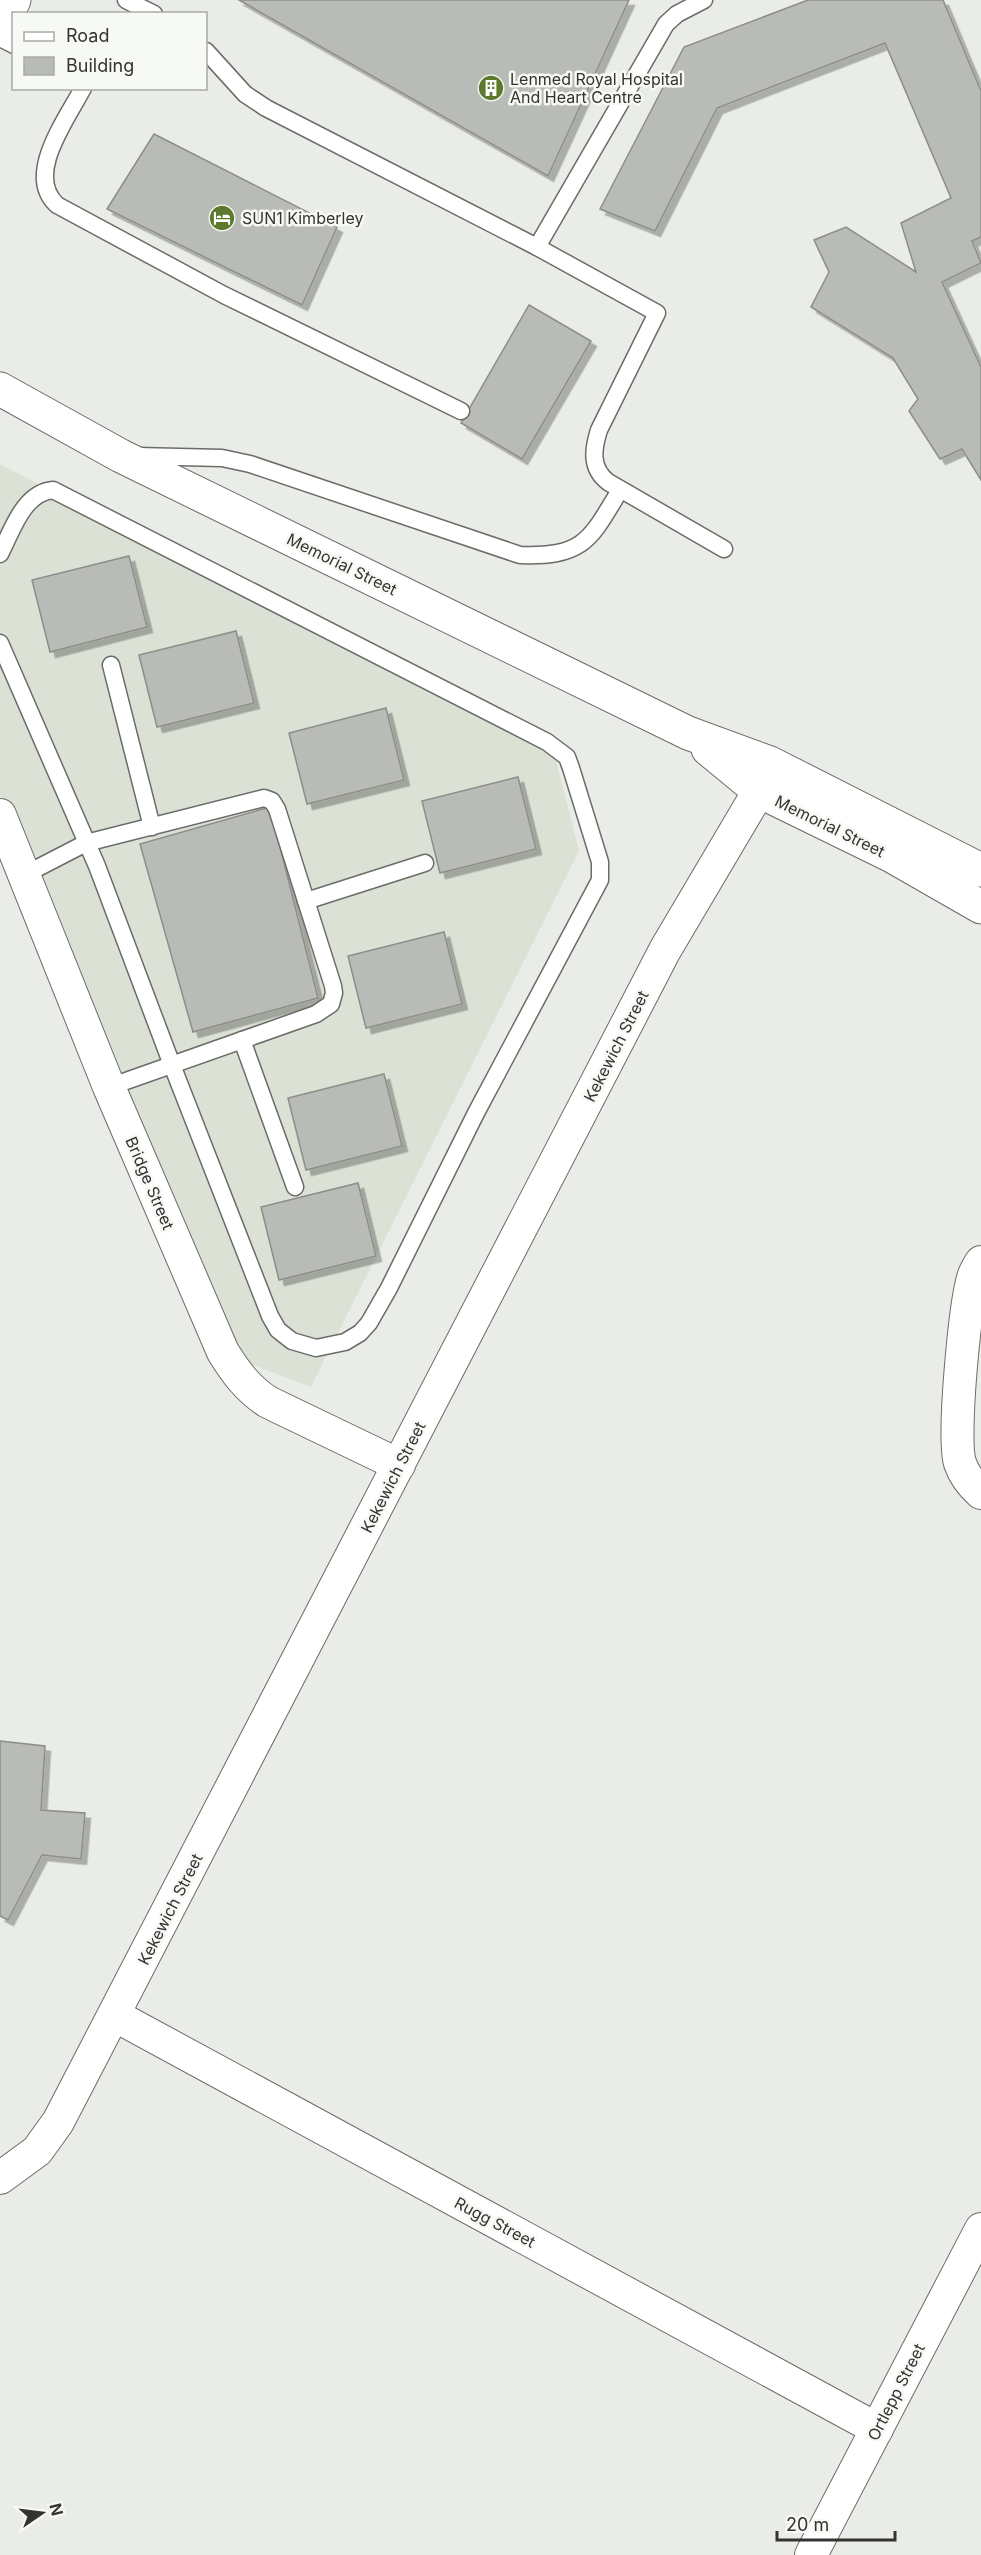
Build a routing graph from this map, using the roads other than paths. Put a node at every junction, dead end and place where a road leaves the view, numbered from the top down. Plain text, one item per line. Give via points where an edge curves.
1 (127, 0) edge
2 (704, 0) edge
3 (150, 12) edge
4 (5, 16) edge
5 (12, 39) edge
6 (207, 52) edge
7 (82, 90) edge
8 (537, 247) junction
9 (0, 390) edge
10 (460, 411) dead end
11 (121, 456) junction
12 (620, 490) junction
13 (724, 549) dead end
14 (0, 554) edge
15 (0, 643) edge
16 (111, 665) dead end
17 (765, 777) junction
18 (0, 815) edge
19 (152, 827) junction
20 (86, 843) junction
21 (425, 863) dead end
22 (981, 870) edge
23 (24, 875) junction
24 (306, 901) junction
25 (981, 907) edge
26 (242, 1040) junction
27 (172, 1065) junction
28 (109, 1088) junction
29 (295, 1187) dead end
30 (981, 1262) edge
31 (399, 1465) junction
32 (981, 1493) edge
33 (114, 2015) junction
34 (0, 2178) edge
35 (981, 2229) edge
36 (877, 2429) junction
37 (811, 2555) edge

1 - 3 lane
2 - 8 lane via 666,24
4 - 5 lane
6 - 8 lane via 245,94 266,108
7 - 10 lane via 45,164 45,187 57,206 224,295
8 - 12 lane via 657,313 594,445 594,460 601,477
9 - 11 highway, Memorial Street
11 - 12 lane via 222,458 250,464 520,555 555,555 580,546 595,531
11 - 17 highway, Memorial Street via 688,733
12 - 13 lane
14 - 27 lane via 32,499 46,491 59,492 547,742 567,757 571,768 600,862 600,880 476,1113 389,1288 360,1333 345,1342 316,1348 292,1341 278,1330
15 - 20 lane
16 - 19 lane
17 - 22 highway, Memorial Street
17 - 25 highway, Memorial Street
17 - 31 street, Kekewich Street via 665,950
18 - 23 street, Bridge Street
19 - 20 lane
19 - 24 lane via 267,799 277,809
20 - 23 lane
20 - 27 lane
21 - 24 lane
23 - 28 street, Bridge Street
24 - 26 lane via 333,986 331,1004 316,1014
26 - 27 lane
26 - 29 lane
27 - 28 lane
28 - 31 street, Bridge Street via 237,1374 268,1402
30 - 32 street via 973,1278 966,1329 958,1443 960,1462 970,1484
31 - 33 street, Kekewich Street
33 - 34 street, Kekewich Street via 58,2122 37,2151
33 - 36 street, Rugg Street
35 - 36 street, Ortlepp Street
36 - 37 street, Ortlepp Street

